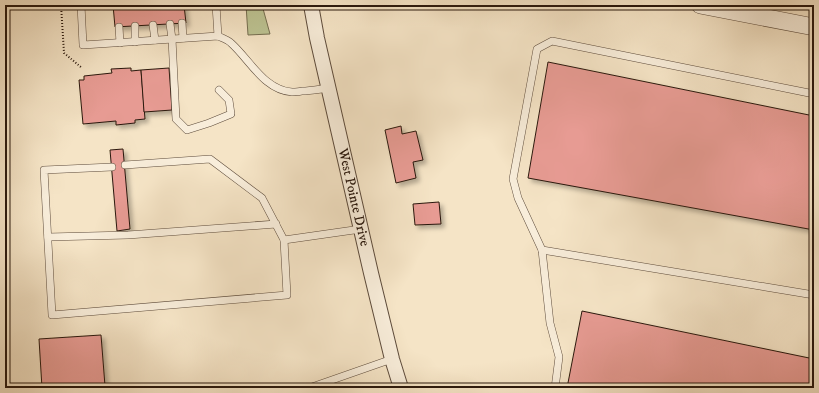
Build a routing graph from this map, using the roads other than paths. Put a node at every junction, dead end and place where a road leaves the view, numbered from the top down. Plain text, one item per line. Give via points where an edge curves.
1 (81, 5) edge
2 (216, 5) edge
3 (311, 5) edge
4 (700, 5) edge
5 (182, 23) dead end
6 (170, 24) dead end
7 (153, 25) dead end
8 (135, 26) dead end
9 (814, 26) edge
10 (119, 27) dead end
11 (218, 36) junction
12 (183, 38) junction
13 (172, 39) junction
14 (155, 40) junction
15 (135, 42) junction
16 (120, 43) junction
17 (329, 88) junction
18 (220, 90) dead end
19 (814, 94) edge
20 (125, 165) dead end
21 (112, 167) dead end
22 (276, 224) junction
23 (361, 230) junction
24 (48, 237) junction
25 (284, 240) junction
26 (542, 250) junction
27 (814, 295) edge
28 (392, 359) junction
29 (309, 388) edge
30 (401, 388) edge
31 (554, 388) edge

1 - 16 lane via 83,45
2 - 11 lane
3 - 17 street, West Pointe Drive
4 - 9 street
5 - 12 lane
6 - 13 lane
7 - 14 lane
8 - 15 lane
10 - 16 lane
11 - 12 lane
11 - 17 lane via 230,42 259,74 282,90 292,92
12 - 13 lane
13 - 14 lane
13 - 18 lane via 176,119 187,130 230,114 229,100
14 - 15 lane
15 - 16 lane
17 - 23 street, West Pointe Drive
19 - 26 lane via 552,41 537,49 513,180 518,198
20 - 22 lane via 210,159 262,198
21 - 24 lane via 44,170
22 - 24 lane via 128,235
22 - 25 lane
23 - 25 lane
23 - 28 street, West Pointe Drive
24 - 25 lane via 52,315 287,295
26 - 27 lane
26 - 31 lane via 550,323 558,357
28 - 29 lane
28 - 30 street, West Pointe Drive

